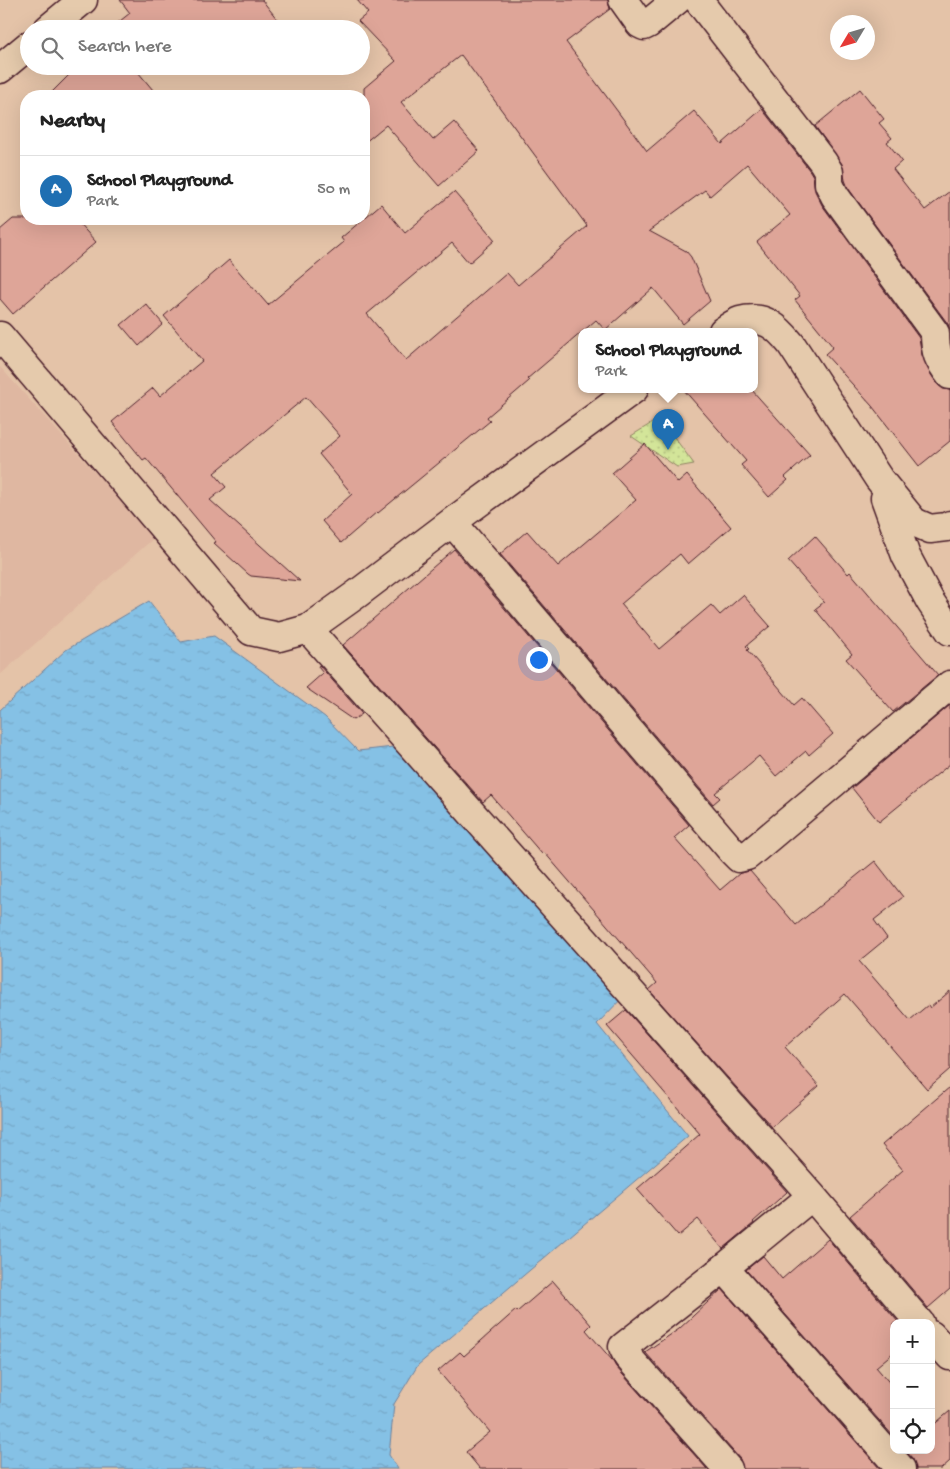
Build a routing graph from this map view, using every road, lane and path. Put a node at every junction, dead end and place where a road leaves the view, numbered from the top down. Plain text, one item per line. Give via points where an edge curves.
1 (83, 0) edge
2 (623, 0) edge
3 (677, 0) edge
4 (698, 0) edge
5 (59, 20) edge
6 (20, 52) edge
7 (0, 69) edge
8 (728, 328) edge
9 (0, 336) edge
10 (950, 375) edge
11 (629, 393) edge
12 (879, 479) junction
13 (452, 522) junction
14 (950, 526) edge
15 (308, 629) junction
16 (950, 631) edge
17 (950, 685) edge
18 (812, 1196) junction
19 (724, 1268) junction
20 (917, 1319) edge
21 (935, 1339) edge
22 (950, 1356) edge
23 (728, 1469) edge
24 (901, 1469) edge

1 - 5 street
2 - 3 street via 644,26
4 - 10 street via 824,162 835,196 935,333 935,352
6 - 7 street
8 - 12 street via 740,321 757,319 776,327 791,344
9 - 15 street via 250,631 279,637
11 - 13 street
12 - 14 street via 914,522 930,530
12 - 16 street via 906,556
13 - 15 street
13 - 17 street via 739,858 748,856
15 - 18 street
18 - 19 street
18 - 20 street
19 - 23 street via 623,1347 628,1357
19 - 24 street
21 - 22 street

